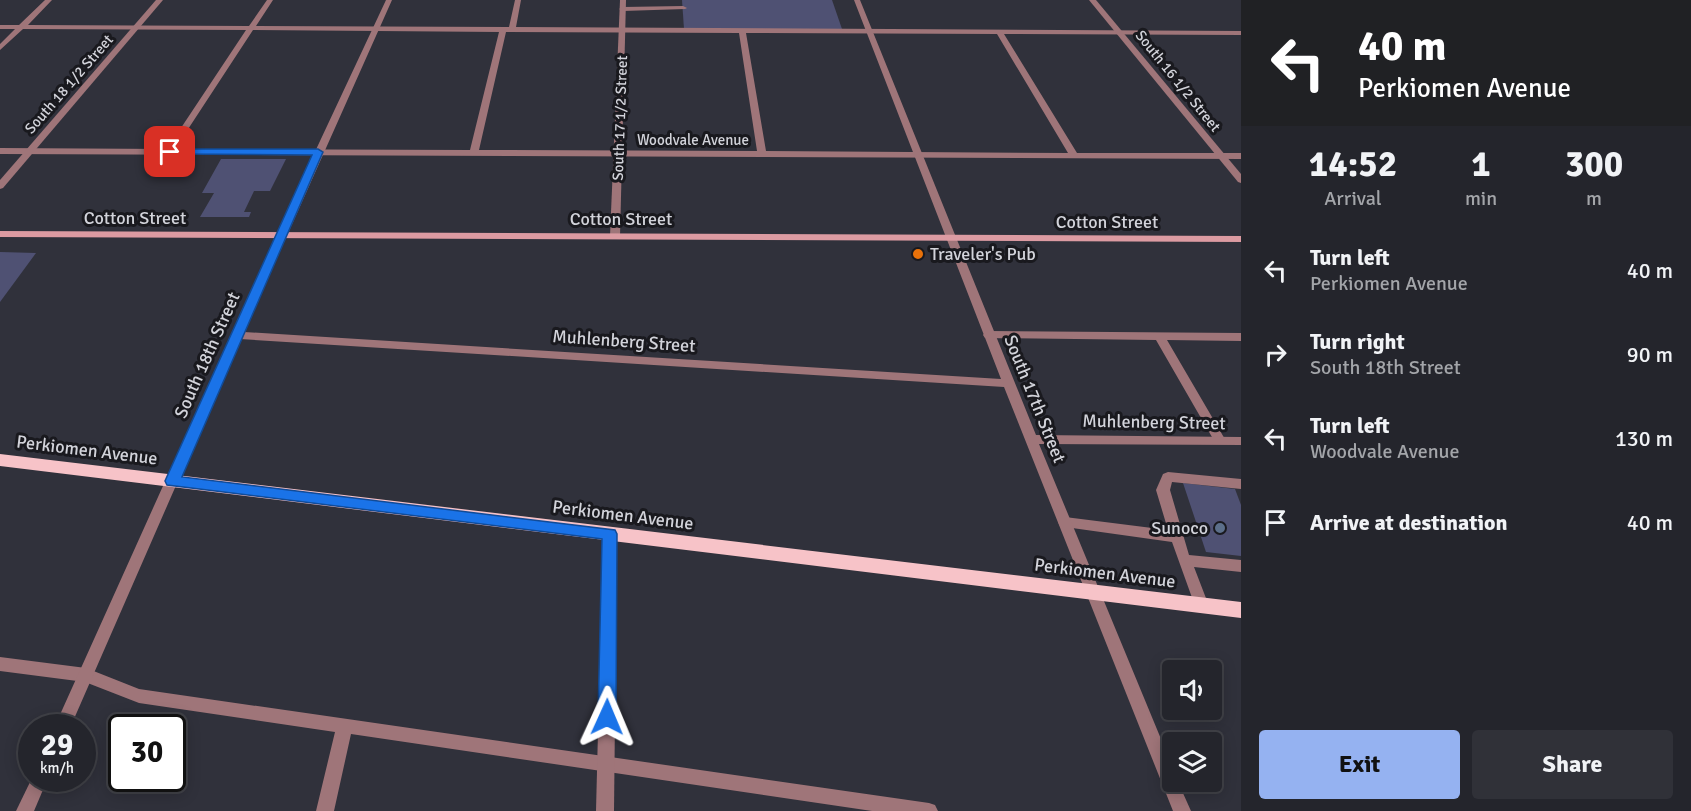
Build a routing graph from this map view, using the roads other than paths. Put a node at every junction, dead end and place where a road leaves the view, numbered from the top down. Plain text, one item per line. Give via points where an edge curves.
1 (49, 0) edge
2 (160, 0) edge
3 (270, 0) edge
4 (389, 0) edge
5 (518, 0) edge
6 (857, 0) edge
7 (1092, 0) edge
8 (623, 4) edge
9 (682, 8) dead end
10 (0, 27) edge
11 (20, 28) junction
12 (136, 29) junction
13 (251, 29) junction
14 (375, 30) junction
15 (508, 30) junction
16 (622, 30) junction
17 (742, 31) junction
18 (870, 31) junction
19 (999, 32) junction
20 (1119, 33) junction
21 (1240, 34) edge
22 (0, 48) edge
23 (0, 151) edge
24 (31, 151) junction
25 (170, 152) junction
26 (318, 152) junction
27 (474, 153) junction
28 (618, 154) junction
29 (762, 154) junction
30 (918, 155) junction
31 (1074, 155) junction
32 (1220, 156) junction
33 (1241, 156) edge
34 (1241, 180) edge
35 (0, 186) edge
36 (0, 234) edge
37 (281, 235) junction
38 (615, 236) junction
39 (951, 238) junction
40 (1241, 239) edge
41 (237, 335) junction
42 (989, 335) junction
43 (1159, 336) junction
44 (1241, 337) edge
45 (1009, 383) junction
46 (1032, 439) junction
47 (1220, 441) junction
48 (1241, 441) edge
49 (0, 460) edge
50 (173, 481) junction
51 (1241, 484) edge
52 (1065, 522) junction
53 (610, 534) junction
54 (1178, 537) junction
55 (1184, 560) junction
56 (1241, 566) edge
57 (1093, 593) junction
58 (1202, 606) junction
59 (1241, 610) edge
60 (0, 664) edge
61 (86, 675) junction
62 (68, 714) edge
63 (345, 725) junction
64 (606, 763) junction
65 (34, 792) edge
66 (883, 808) edge
67 (25, 811) edge
68 (325, 811) edge
69 (605, 811) edge
70 (929, 811) edge
71 (1182, 811) edge

1 - 11 street
2 - 12 street, South 18 1/2 Street
3 - 13 street
4 - 14 street, South 18th Street
5 - 15 street
6 - 18 street, South 17th Street
7 - 20 street, South 16 1/2 Street
8 - 9 street
8 - 16 street, South 17 1/2 Street
10 - 11 street
11 - 12 street
11 - 22 street
12 - 13 street
12 - 24 street, South 18 1/2 Street
13 - 14 street
13 - 25 street
14 - 15 street
14 - 26 street, South 18th Street
15 - 16 street
15 - 27 street
16 - 17 street
16 - 28 street, South 17 1/2 Street
17 - 18 street
17 - 29 street
18 - 19 street
18 - 30 street, South 17th Street
19 - 20 street
19 - 31 street
20 - 21 street
20 - 32 street, South 16 1/2 Street
23 - 24 street, Woodvale Avenue
24 - 25 street, Woodvale Avenue
24 - 35 street, South 18 1/2 Street
25 - 26 street, Woodvale Avenue
26 - 27 street, Woodvale Avenue
26 - 37 street, South 18th Street
27 - 28 street, Woodvale Avenue
28 - 29 street, Woodvale Avenue
28 - 38 street, South 17 1/2 Street
29 - 30 street, Woodvale Avenue
30 - 31 street, Woodvale Avenue
30 - 39 street, South 17th Street
31 - 32 street, Woodvale Avenue
32 - 33 street, Woodvale Avenue
32 - 34 street, South 16 1/2 Street
36 - 37 street, Cotton Street
37 - 38 street, Cotton Street
37 - 41 street, South 18th Street
38 - 39 street, Cotton Street
39 - 40 street, Cotton Street
39 - 42 street, South 17th Street
41 - 45 street, Muhlenberg Street
41 - 50 street, South 18th Street
42 - 43 street
42 - 45 street, South 17th Street
43 - 44 street
43 - 47 street
45 - 46 street, South 17th Street
46 - 47 street, Muhlenberg Street
46 - 52 street, South 17th Street
47 - 48 street, Muhlenberg Street
49 - 50 main road, Perkiomen Avenue
50 - 53 main road, Perkiomen Avenue
50 - 61 street, South 18th Street
51 - 54 street via 1168,477 1163,490
52 - 54 street
52 - 57 street, South 17th Street
53 - 57 main road, Perkiomen Avenue
53 - 64 street
54 - 55 street
55 - 56 street
55 - 58 street
57 - 58 main road, Perkiomen Avenue
57 - 71 street, South 17th Street
58 - 59 main road, Perkiomen Avenue
60 - 61 street
61 - 62 street, South 18th Street
61 - 63 street via 140,696
63 - 64 street
63 - 68 street
64 - 66 street
64 - 69 street
65 - 67 street
66 - 70 street

